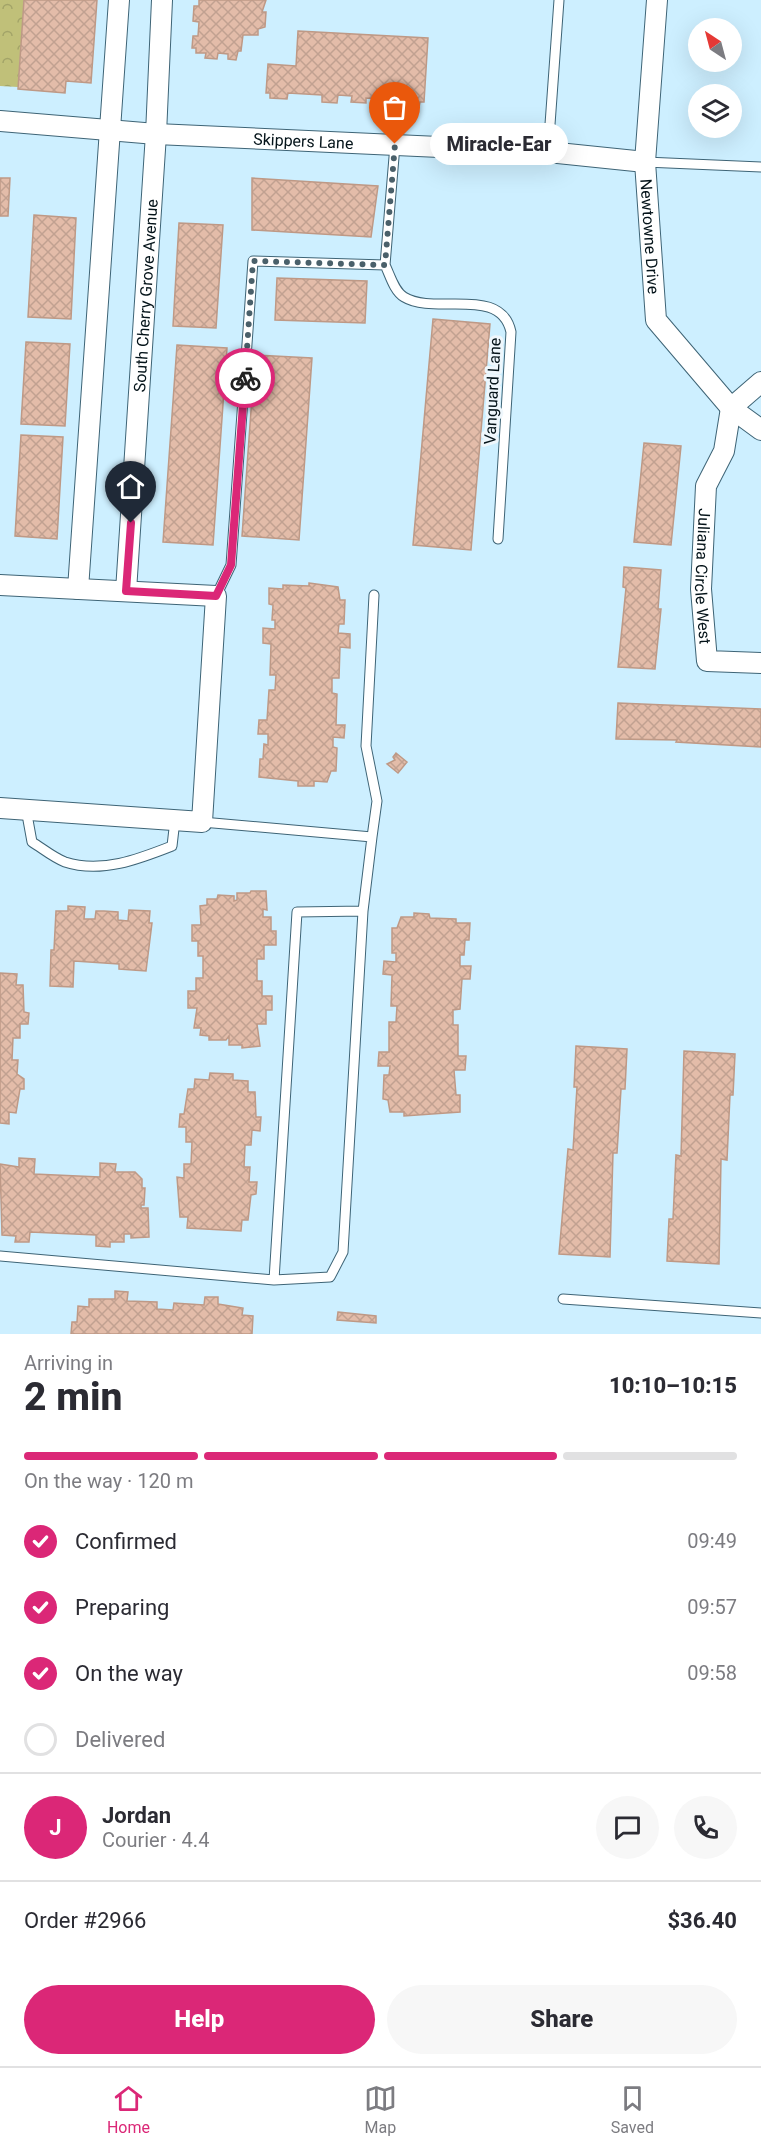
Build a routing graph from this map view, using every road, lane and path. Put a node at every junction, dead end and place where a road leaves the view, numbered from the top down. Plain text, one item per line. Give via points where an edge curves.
1 (119, 0) edge
2 (162, 0) edge
3 (559, 0) edge
4 (657, 0) edge
5 (0, 121) edge
6 (111, 130) junction
7 (156, 134) junction
8 (395, 144) junction
9 (548, 152) junction
10 (645, 162) junction
11 (761, 166) edge
12 (385, 265) junction
13 (761, 382) edge
14 (731, 408) junction
15 (761, 429) edge
16 (498, 539) dead end
17 (0, 585) edge
18 (78, 589) junction
19 (126, 591) junction
20 (374, 595) dead end
21 (216, 596) junction
22 (761, 663) edge
23 (0, 807) edge
24 (26, 809) junction
25 (175, 820) junction
26 (202, 822) junction
27 (372, 837) junction
28 (363, 911) junction
29 (0, 1256) edge
30 (274, 1280) junction
31 (563, 1299) dead end
32 (761, 1313) edge

1 - 6 street
2 - 7 street, South Cherry Grove Avenue
3 - 9 lane
4 - 10 street, Newtowne Drive
5 - 6 street, Skippers Lane
6 - 7 street, Skippers Lane
6 - 18 street
7 - 8 street, Skippers Lane
7 - 19 street, South Cherry Grove Avenue
8 - 9 street, Skippers Lane
8 - 12 lane
9 - 10 street, Skippers Lane
10 - 11 lane
10 - 14 street, Newtowne Drive via 656,320
12 - 16 lane, Vanguard Lane via 402,296 416,302 491,307 508,321 511,332
12 - 21 lane via 253,261 231,565
13 - 14 street
14 - 15 street, Newtowne Drive
14 - 22 street, Juliana Circle West via 724,451 706,486 701,589 707,661
17 - 18 street
18 - 19 street
19 - 21 street
20 - 27 lane via 366,746 376,801
21 - 26 street
23 - 24 street
24 - 25 street
24 - 25 lane via 32,842 64,861 92,866 132,861 172,846
25 - 26 street
26 - 27 lane
27 - 28 lane
28 - 30 lane via 342,1252 330,1277
28 - 30 lane via 297,912
29 - 30 lane
31 - 32 lane

